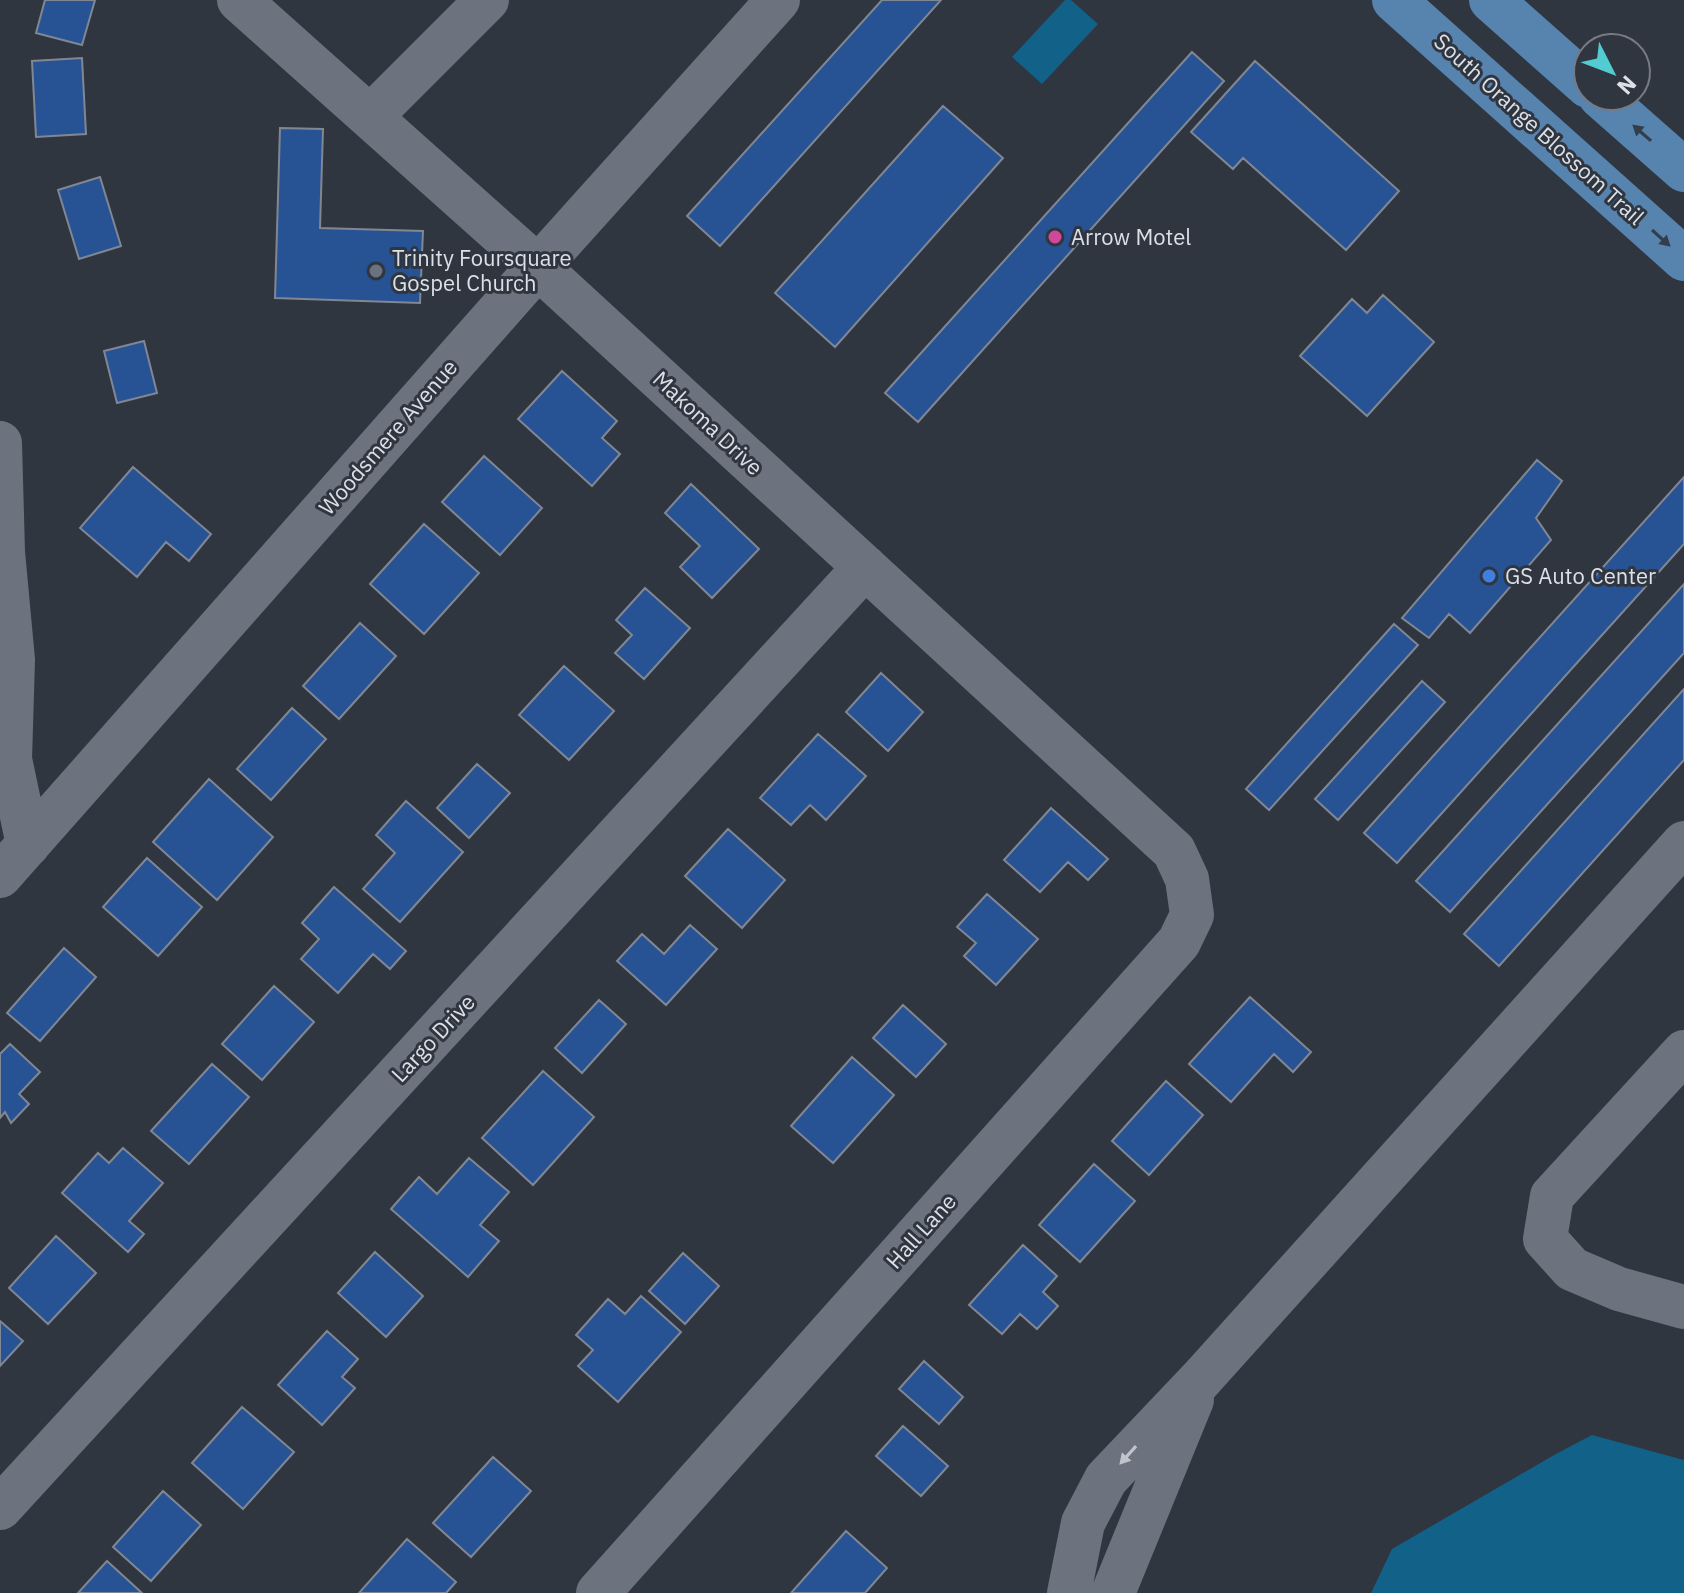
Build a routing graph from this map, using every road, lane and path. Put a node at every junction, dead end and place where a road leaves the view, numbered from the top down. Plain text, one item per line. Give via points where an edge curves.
1 (239, 0) edge
2 (487, 0) edge
3 (778, 0) edge
4 (1394, 0) edge
5 (1509, 6) edge
6 (1572, 70) edge
7 (1618, 112) edge
8 (370, 117) junction
9 (1684, 170) edge
10 (1684, 259) edge
11 (538, 267) junction
12 (0, 443) edge
13 (865, 567) junction
14 (1684, 843) edge
15 (1174, 851) joint
16 (14, 861) edge
17 (1684, 1052) edge
18 (1684, 1307) edge
19 (1201, 1379) junction
20 (0, 1508) edge
21 (598, 1593) edge
22 (1069, 1593) edge
23 (1113, 1593) edge

1 - 8 street, Makoma Drive
2 - 8 street
3 - 11 street, Woodsmere Avenue
4 -> 10 main road, South Orange Blossom Trail
5 - 6 main road
9 -> 7 main road
8 - 11 street, Makoma Drive
11 - 13 street, Makoma Drive
11 - 16 street, Woodsmere Avenue
12 - 16 street via 13,660
13 - 15 street, Makoma Drive
13 - 20 street, Largo Drive
14 - 19 street
15 - 21 street, Hall Lane via 1187,879 1192,915 1179,942
17 - 18 street via 1552,1196 1545,1239 1572,1269
19 -> 22 street via 1106,1479 1083,1523
19 - 23 street

